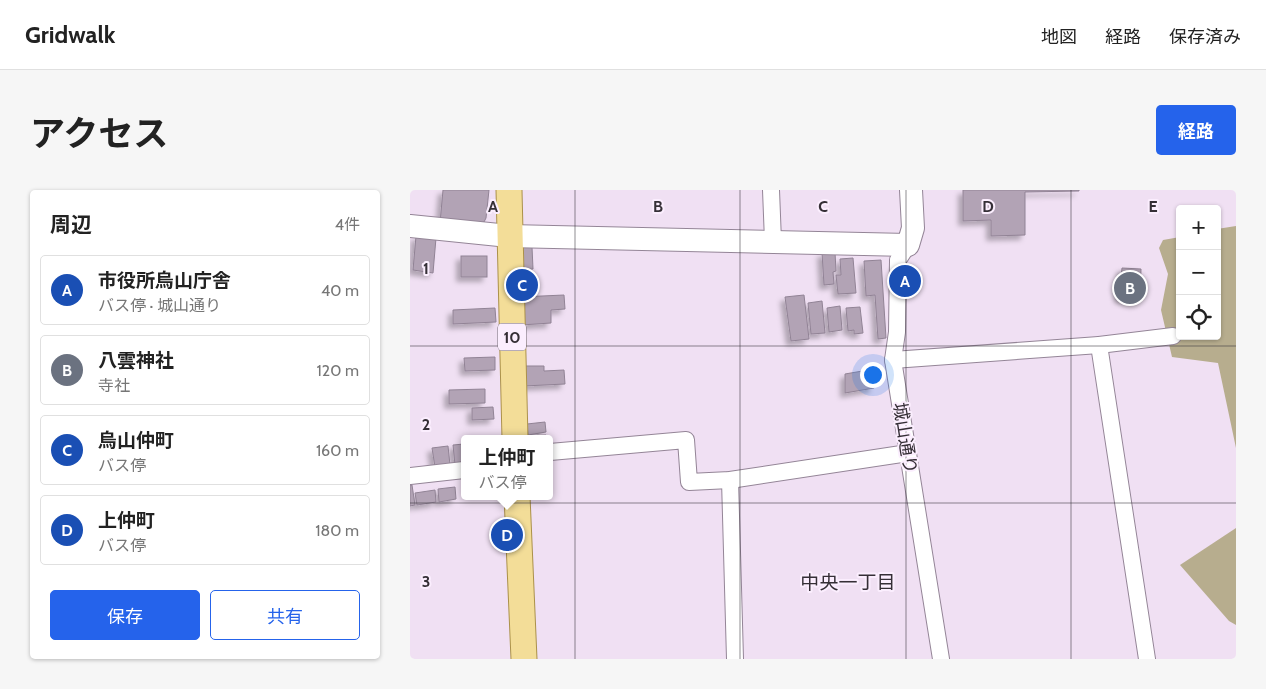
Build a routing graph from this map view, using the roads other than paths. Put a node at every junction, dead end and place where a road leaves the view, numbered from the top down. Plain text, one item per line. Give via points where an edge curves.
1 (509, 190) edge
2 (771, 190) edge
3 (911, 190) edge
4 (410, 226) edge
5 (509, 236) junction
6 (773, 241) junction
7 (908, 245) junction
8 (1173, 336) dead end
9 (1099, 345) junction
10 (893, 360) junction
11 (515, 435) edge
12 (553, 452) edge
13 (908, 453) junction
14 (461, 470) edge
15 (410, 476) edge
16 (730, 480) junction
17 (517, 500) edge
18 (524, 659) edge
19 (736, 659) edge
20 (941, 659) edge
21 (1147, 659) edge

1 - 5 main road, 10
2 - 6 street
3 - 7 street, 城山通り via 913,228
4 - 5 street
5 - 6 street
5 - 11 main road, 10
6 - 7 street
7 - 10 street, 城山通り via 898,260
8 - 9 street
9 - 10 street
9 - 21 street
10 - 13 street, 城山通り
12 - 16 street via 686,440 689,482
13 - 16 street
13 - 20 street, 城山通り
14 - 15 street
16 - 19 street
17 - 18 main road

